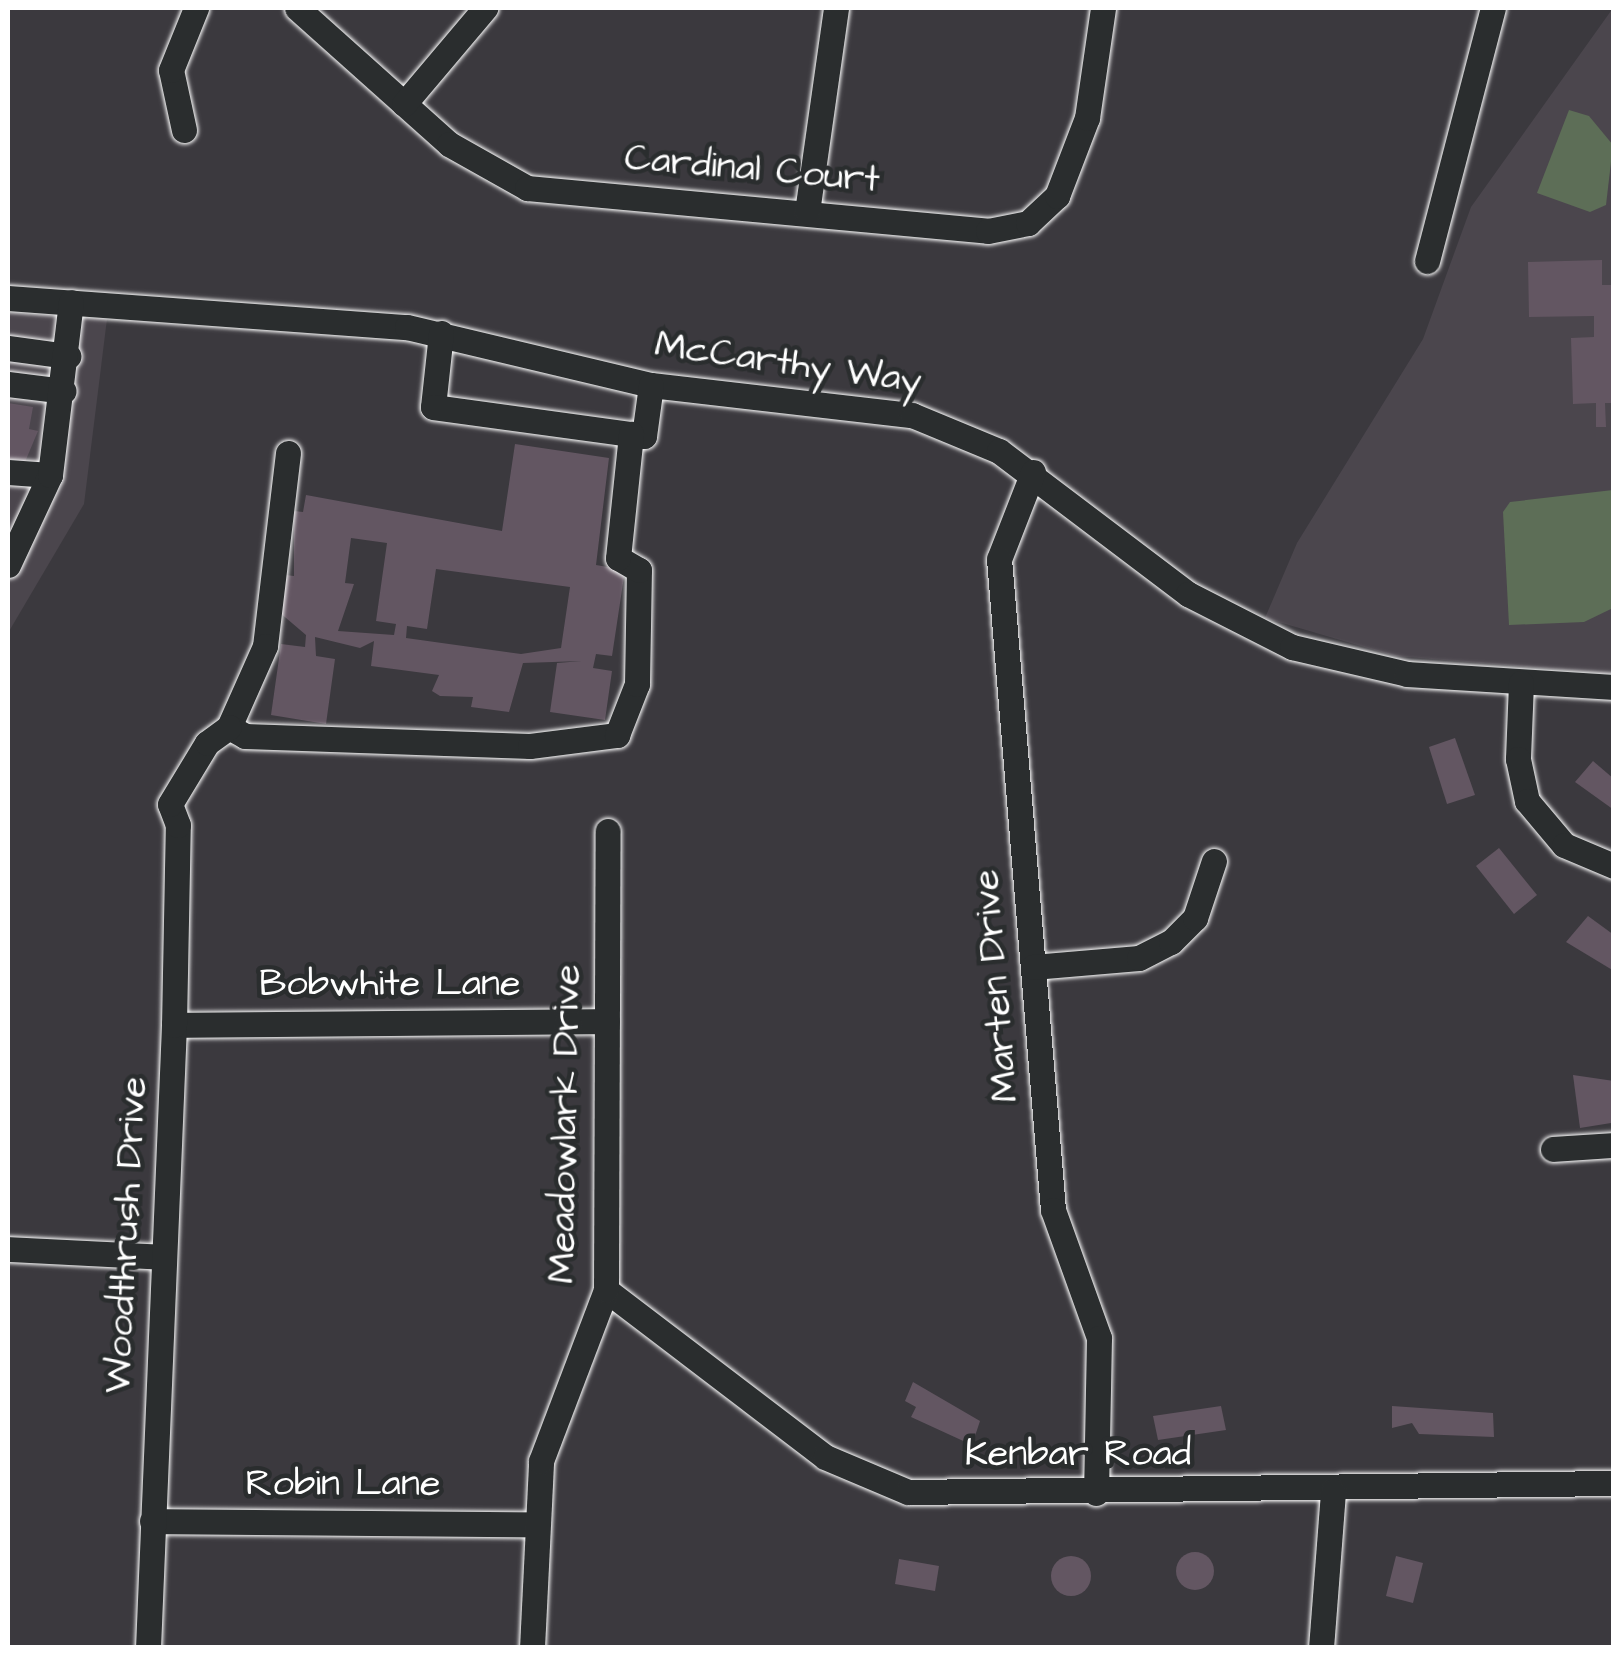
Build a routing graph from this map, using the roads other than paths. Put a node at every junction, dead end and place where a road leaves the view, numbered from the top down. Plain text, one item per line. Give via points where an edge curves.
1 (196, 8) edge
2 (297, 8) edge
3 (486, 8) edge
4 (836, 8) edge
5 (1103, 8) edge
6 (1492, 8) edge
7 (404, 104) junction
8 (184, 130) dead end
9 (807, 212) junction
10 (1427, 261) dead end
11 (8, 298) edge
12 (72, 302) junction
13 (441, 333) junction
14 (8, 348) edge
15 (68, 356) junction
16 (8, 384) edge
17 (651, 385) junction
18 (64, 391) junction
19 (631, 434) junction
20 (288, 453) dead end
21 (8, 472) edge
22 (1033, 472) junction
23 (50, 476) junction
24 (8, 564) edge
25 (1520, 683) junction
26 (1614, 687) edge
27 (229, 726) junction
28 (608, 831) dead end
29 (1214, 861) dead end
30 (1614, 866) edge
31 (1034, 966) junction
32 (607, 1021) junction
33 (174, 1024) junction
34 (1614, 1145) edge
35 (1553, 1150) dead end
36 (8, 1249) edge
37 (164, 1257) junction
38 (606, 1290) junction
39 (1614, 1483) edge
40 (1333, 1492) junction
41 (1096, 1493) junction
42 (152, 1522) junction
43 (532, 1524) junction
44 (148, 1648) edge
45 (532, 1648) edge
46 (1322, 1648) edge

1 - 8 street via 171,70
2 - 7 street, Cardinal Court
3 - 7 street
4 - 9 street
5 - 9 street, Cardinal Court via 1076,158 1057,196 1028,223 988,230
6 - 10 street
7 - 9 street, Cardinal Court via 488,171 527,188
11 - 12 street, McCarthy Way
12 - 13 street, McCarthy Way
12 - 15 street
13 - 17 street, McCarthy Way
13 - 19 street via 433,406
14 - 15 street
15 - 18 street
16 - 18 street
17 - 19 street via 644,436
17 - 22 street, McCarthy Way via 912,415
18 - 23 street
19 - 27 street via 618,558 639,570 637,684 618,735 530,746 246,736
20 - 27 street via 265,646
21 - 23 street
22 - 25 street, McCarthy Way via 1168,580 1272,639 1370,668
22 - 31 street, Marten Drive via 999,559
23 - 24 street
25 - 26 street, McCarthy Way
25 - 30 street via 1518,759 1527,802 1564,846
27 - 33 street, Woodthrush Drive via 207,743 170,804 178,826
28 - 32 street, Meadowlark Drive
29 - 31 street via 1195,918 1171,942 1140,958
31 - 41 street, Marten Drive via 1053,1210 1099,1338
32 - 33 street, Bobwhite Lane
32 - 38 street, Meadowlark Drive
33 - 37 street, Woodthrush Drive
34 - 35 street
36 - 37 street
37 - 42 street, Woodthrush Drive
38 - 41 street, Kenbar Road via 870,1481 908,1492
38 - 43 street, Meadowlark Drive via 560,1394
39 - 40 street, Kenbar Road
40 - 41 street, Kenbar Road
40 - 46 street
42 - 43 street, Robin Lane
42 - 44 street, Woodthrush Drive
43 - 45 street, Meadowlark Drive

